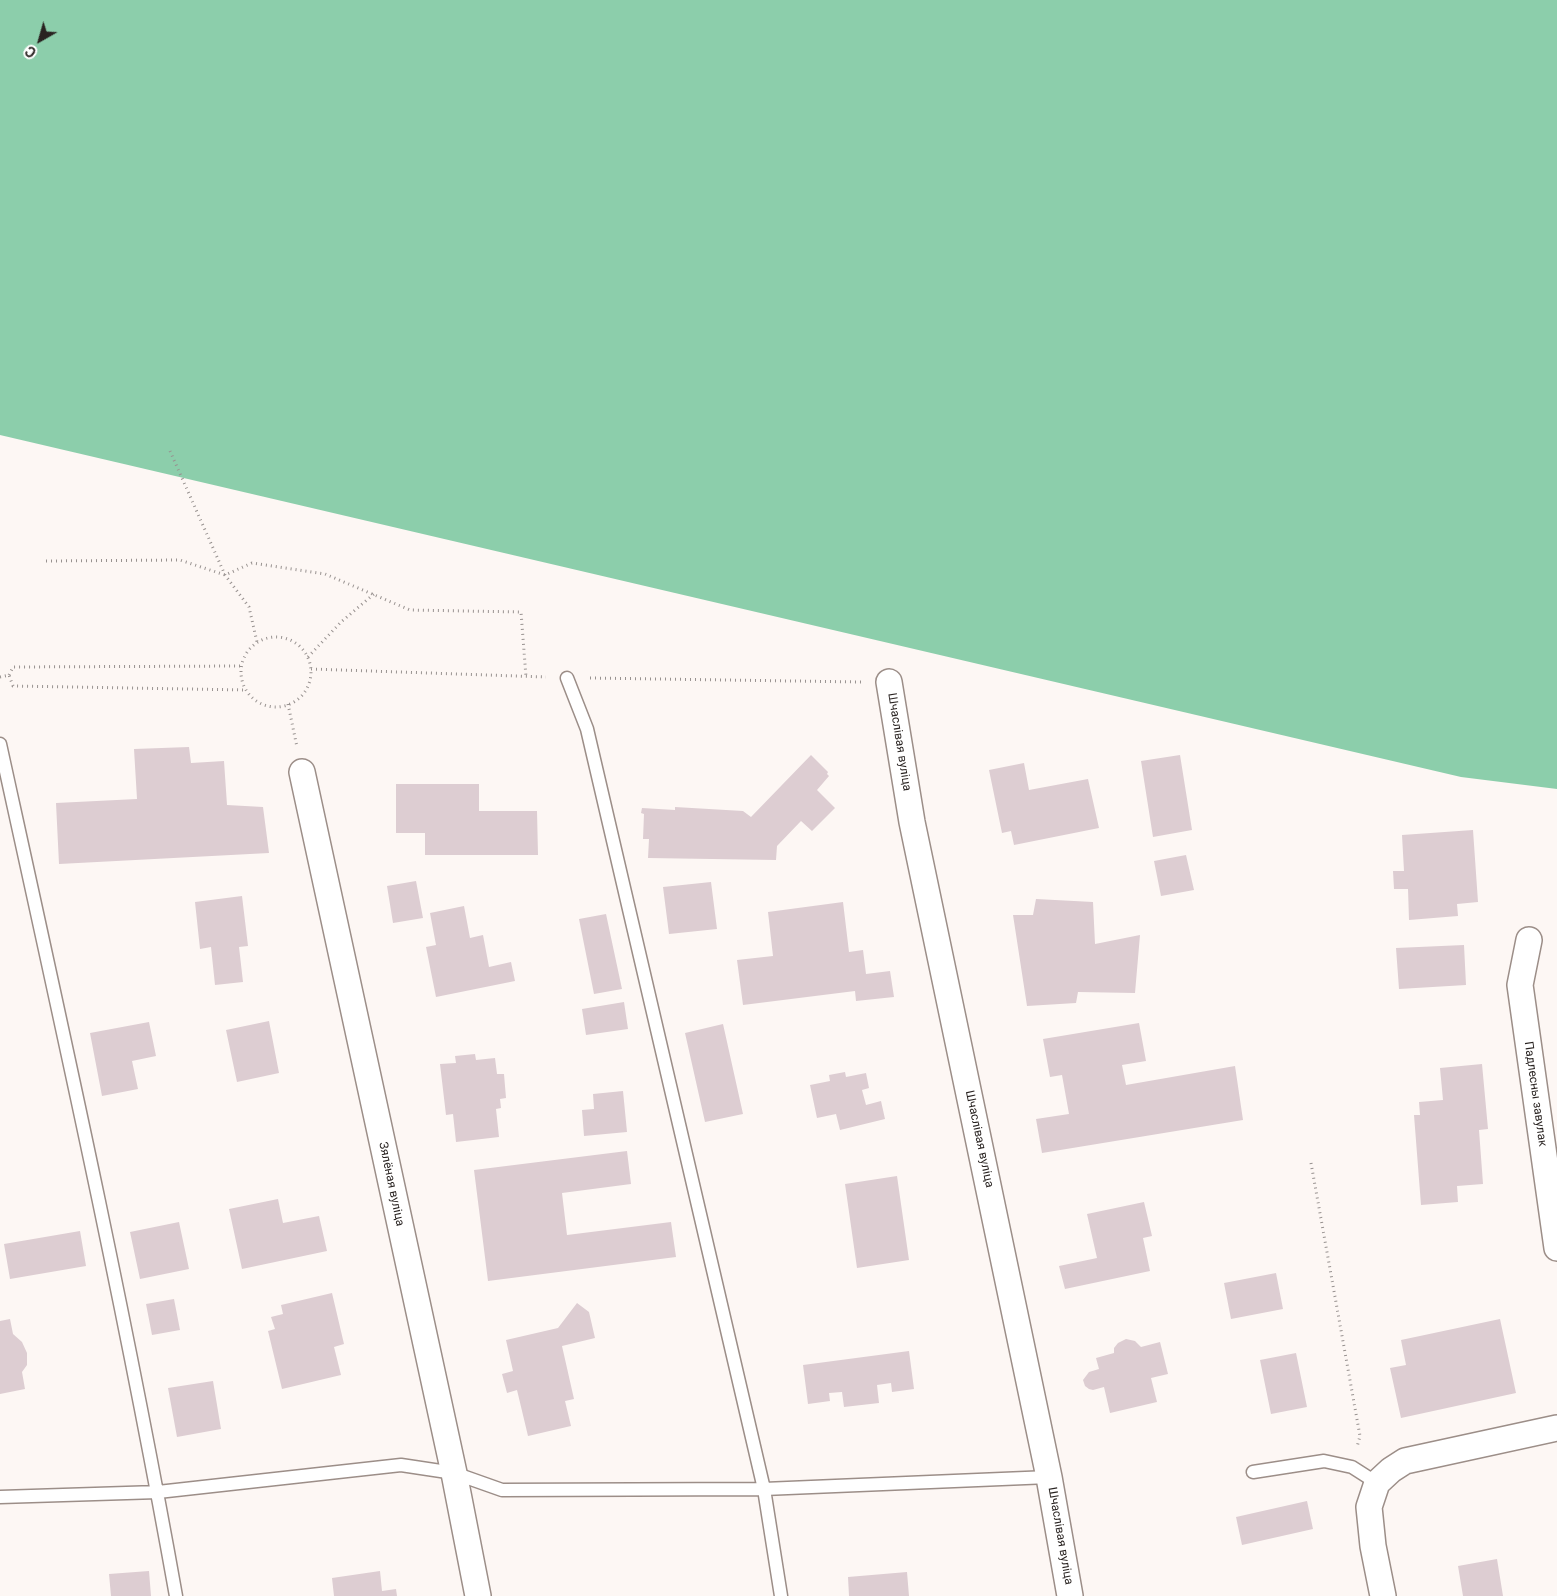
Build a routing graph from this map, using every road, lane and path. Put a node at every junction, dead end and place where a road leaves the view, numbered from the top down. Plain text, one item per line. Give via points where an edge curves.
1 (170, 451) dead end
2 (46, 561) dead end
3 (225, 575) junction
4 (374, 594) junction
5 (257, 642) junction
6 (308, 657) junction
7 (241, 666) junction
8 (311, 669) junction
9 (9, 675) junction
10 (0, 677) edge
11 (526, 677) junction
12 (567, 678) junction
13 (889, 682) joint
14 (246, 690) junction
15 (288, 704) junction
16 (0, 744) edge
17 (302, 772) joint
18 (1529, 940) dead end
19 (1311, 1163) dead end
20 (1557, 1248) edge
21 (1557, 1428) edge
22 (1352, 1468) junction
23 (1253, 1472) dead end
24 (454, 1473) junction
25 (1049, 1477) junction
26 (1377, 1483) junction
27 (764, 1489) junction
28 (158, 1492) junction
29 (0, 1497) edge
30 (176, 1596) edge
31 (478, 1596) edge
32 (781, 1596) edge
33 (1070, 1596) edge
34 (1382, 1596) edge

1 - 3 path
2 - 3 path via 180,560
3 - 4 path via 252,563 325,574
3 - 5 path via 249,607
4 - 6 path via 341,622
4 - 11 path via 410,610 521,612
5 - 6 path via 280,637 291,640
5 - 7 path via 248,650
6 - 8 path
7 - 9 path via 13,666
7 - 14 path
8 - 11 path
8 - 15 path via 305,691
9 - 10 path
9 - 14 path via 13,686
11 - 12 path
12 - 13 path
12 - 27 lane via 588,728
13 - 25 street, Шчаслівая вуліца via 912,822
14 - 15 path via 265,705
15 - 17 path
16 - 28 lane via 78,1098
17 - 24 street, Зялёная вуліца
18 - 20 street, Падлесны завулак via 1520,985
19 - 22 path via 1360,1436
21 - 26 street via 1405,1461
22 - 23 lane via 1324,1461
22 - 26 lane
24 - 27 lane via 502,1490
24 - 28 lane via 401,1465
24 - 31 street, Зялёная вуліца
25 - 27 lane
25 - 33 street, Шчаслівая вуліца
26 - 34 street via 1369,1507
27 - 32 lane
28 - 29 lane
28 - 30 lane

